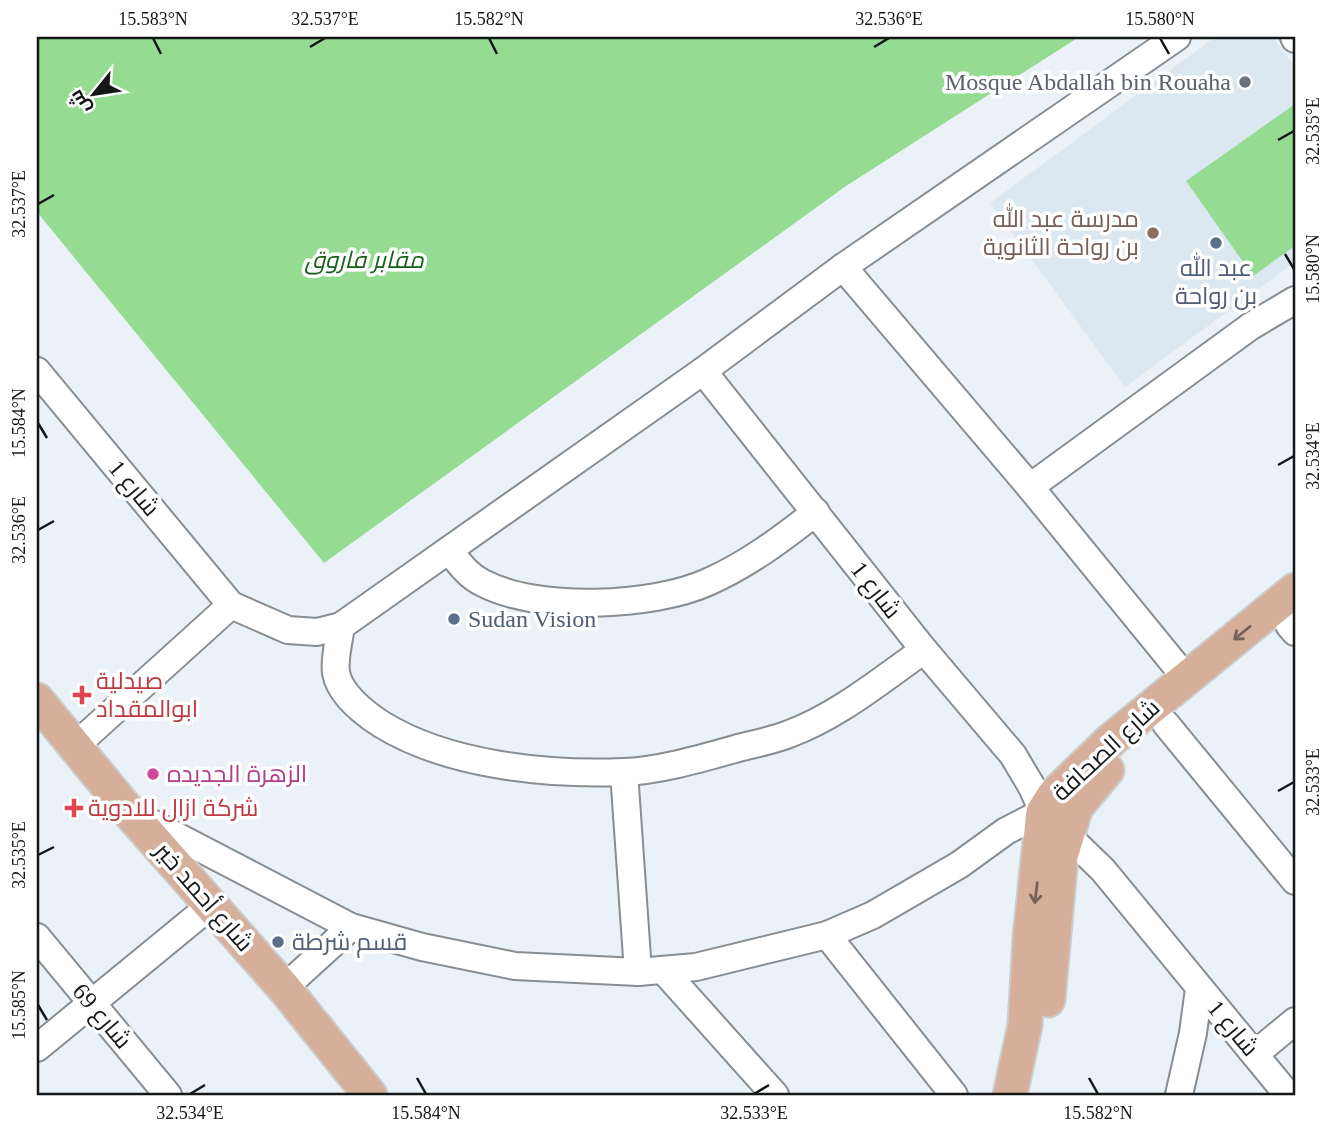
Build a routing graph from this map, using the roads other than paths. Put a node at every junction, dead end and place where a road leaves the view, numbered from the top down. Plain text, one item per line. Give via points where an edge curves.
1 (1177, 37) edge
2 (843, 267) junction
3 (1293, 306) edge
4 (37, 371) edge
5 (703, 371) junction
6 (1030, 487) junction
7 (816, 512) junction
8 (449, 550) junction
9 (1295, 590) edge
10 (232, 605) junction
11 (341, 626) junction
12 (1293, 626) edge
13 (923, 650) junction
14 (1186, 678) junction
15 (37, 700) edge
16 (1166, 724) junction
17 (74, 747) junction
18 (624, 772) junction
19 (128, 811) junction
20 (1043, 812) junction
21 (1066, 836) junction
22 (1291, 866) edge
23 (210, 906) junction
24 (351, 927) junction
25 (827, 935) junction
26 (37, 937) edge
27 (651, 971) junction
28 (284, 988) junction
29 (1199, 989) junction
30 (91, 1004) junction
31 (1295, 1021) edge
32 (37, 1048) edge
33 (1255, 1054) junction
34 (168, 1095) edge
35 (370, 1095) edge
36 (775, 1095) edge
37 (954, 1095) edge
38 (1010, 1095) edge
39 (1033, 1095) edge
40 (1179, 1095) edge
41 (1288, 1095) edge

1 - 2 street
2 - 5 street
2 - 6 street
3 - 6 street via 1251,326
4 - 10 street, شارع 1
5 - 7 street, شارع 1
5 - 8 street
6 - 14 street
7 - 8 street via 707,583 631,600 564,604 528,597 484,584
7 - 13 street, شارع 1
8 - 11 street
9 -> 14 main road, شارع الصحافة
10 - 11 street via 288,630 317,632
10 - 17 street
11 - 18 street via 336,675 344,691 369,716 400,735 461,757 531,769
12 - 16 main road, شارع الصحافة
13 - 18 street via 841,707 788,734 698,759
13 - 20 street, شارع 1 via 1013,755
14 - 20 main road, شارع الصحافة via 1111,740 1054,795
15 - 17 main road, شارع أحمد خير
16 - 21 main road, شارع الصحافة via 1109,768 1076,807
16 - 22 street
17 - 19 main road, شارع أحمد خير
18 - 27 street
19 - 23 main road, شارع أحمد خير
19 - 24 street
20 - 21 street, شارع 1
20 - 25 street via 873,915
20 -> 38 main road, شارع الصحافة via 1025,1025
21 - 29 street, شارع 1 via 1103,870
21 - 39 main road, شارع الصحافة
23 - 28 main road, شارع أحمد خير
23 - 30 street
24 - 27 street via 515,966
24 - 28 street
25 - 27 street via 696,967
25 - 37 street
26 - 30 street, شارع 69
27 - 36 street
28 - 35 main road, شارع أحمد خير
29 - 33 street, شارع 1
29 - 40 street
30 - 32 street
30 - 34 street, شارع 69
31 - 33 street
33 - 41 street, شارع 1

